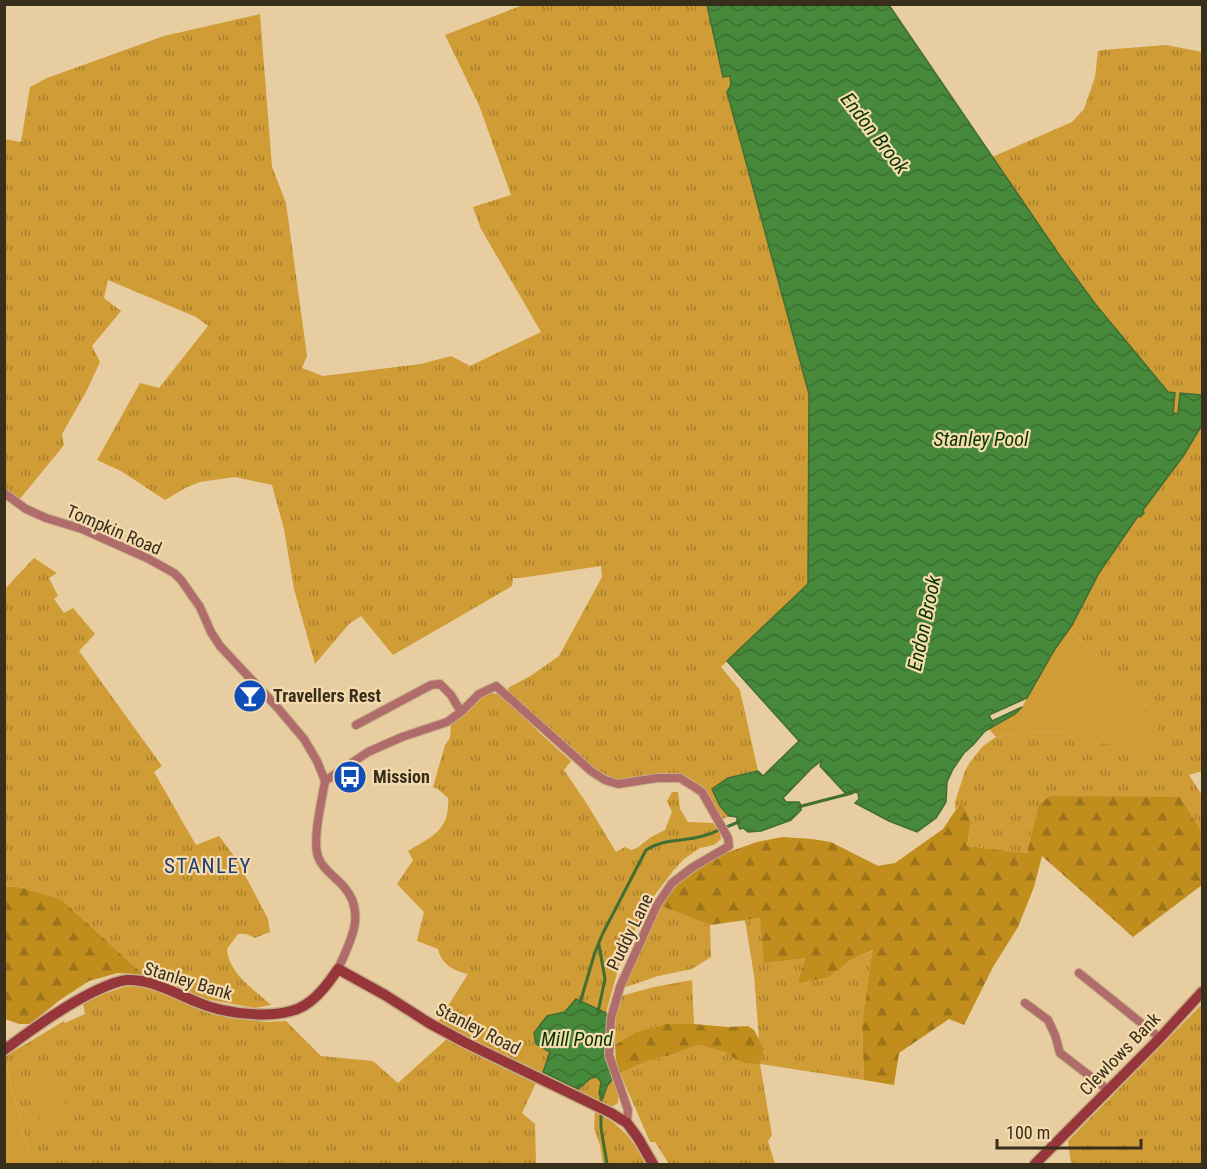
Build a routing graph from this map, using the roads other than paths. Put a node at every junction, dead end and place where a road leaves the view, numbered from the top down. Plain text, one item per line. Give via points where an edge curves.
1 (4, 493) edge
2 (461, 712) junction
3 (356, 725) dead end
4 (325, 781) junction
5 (338, 969) junction
6 (1079, 973) dead end
7 (1203, 992) edge
8 (1025, 1003) dead end
9 (1160, 1038) junction
10 (4, 1050) edge
11 (1108, 1090) junction
12 (627, 1123) junction
13 (653, 1164) edge
14 (1035, 1164) edge

1 - 4 street, Tompkin Road via 36,514 82,529 174,573 200,607 220,646 304,739
2 - 3 street via 440,684 431,685
2 - 4 street, Puddy Lane via 447,722 368,752
2 - 12 street, Puddy Lane via 479,694 496,686 605,780 618,784 680,778 702,792 728,838 729,846 672,884 657,905 620,987 611,1018 609,1055 628,1110
4 - 5 street, Stanley Bank via 316,847 324,868 345,887 356,917
5 - 10 street, Stanley Bank via 307,1004 274,1014 217,1009 141,981 118,982 77,1000
5 - 12 street, Stanley Road via 466,1043
6 - 9 street
7 - 9 street, Clewlows Bank
8 - 11 street via 1048,1020 1060,1053
9 - 11 street, Clewlows Bank
11 - 14 street, Clewlows Bank
12 - 13 street, Stanley Road

